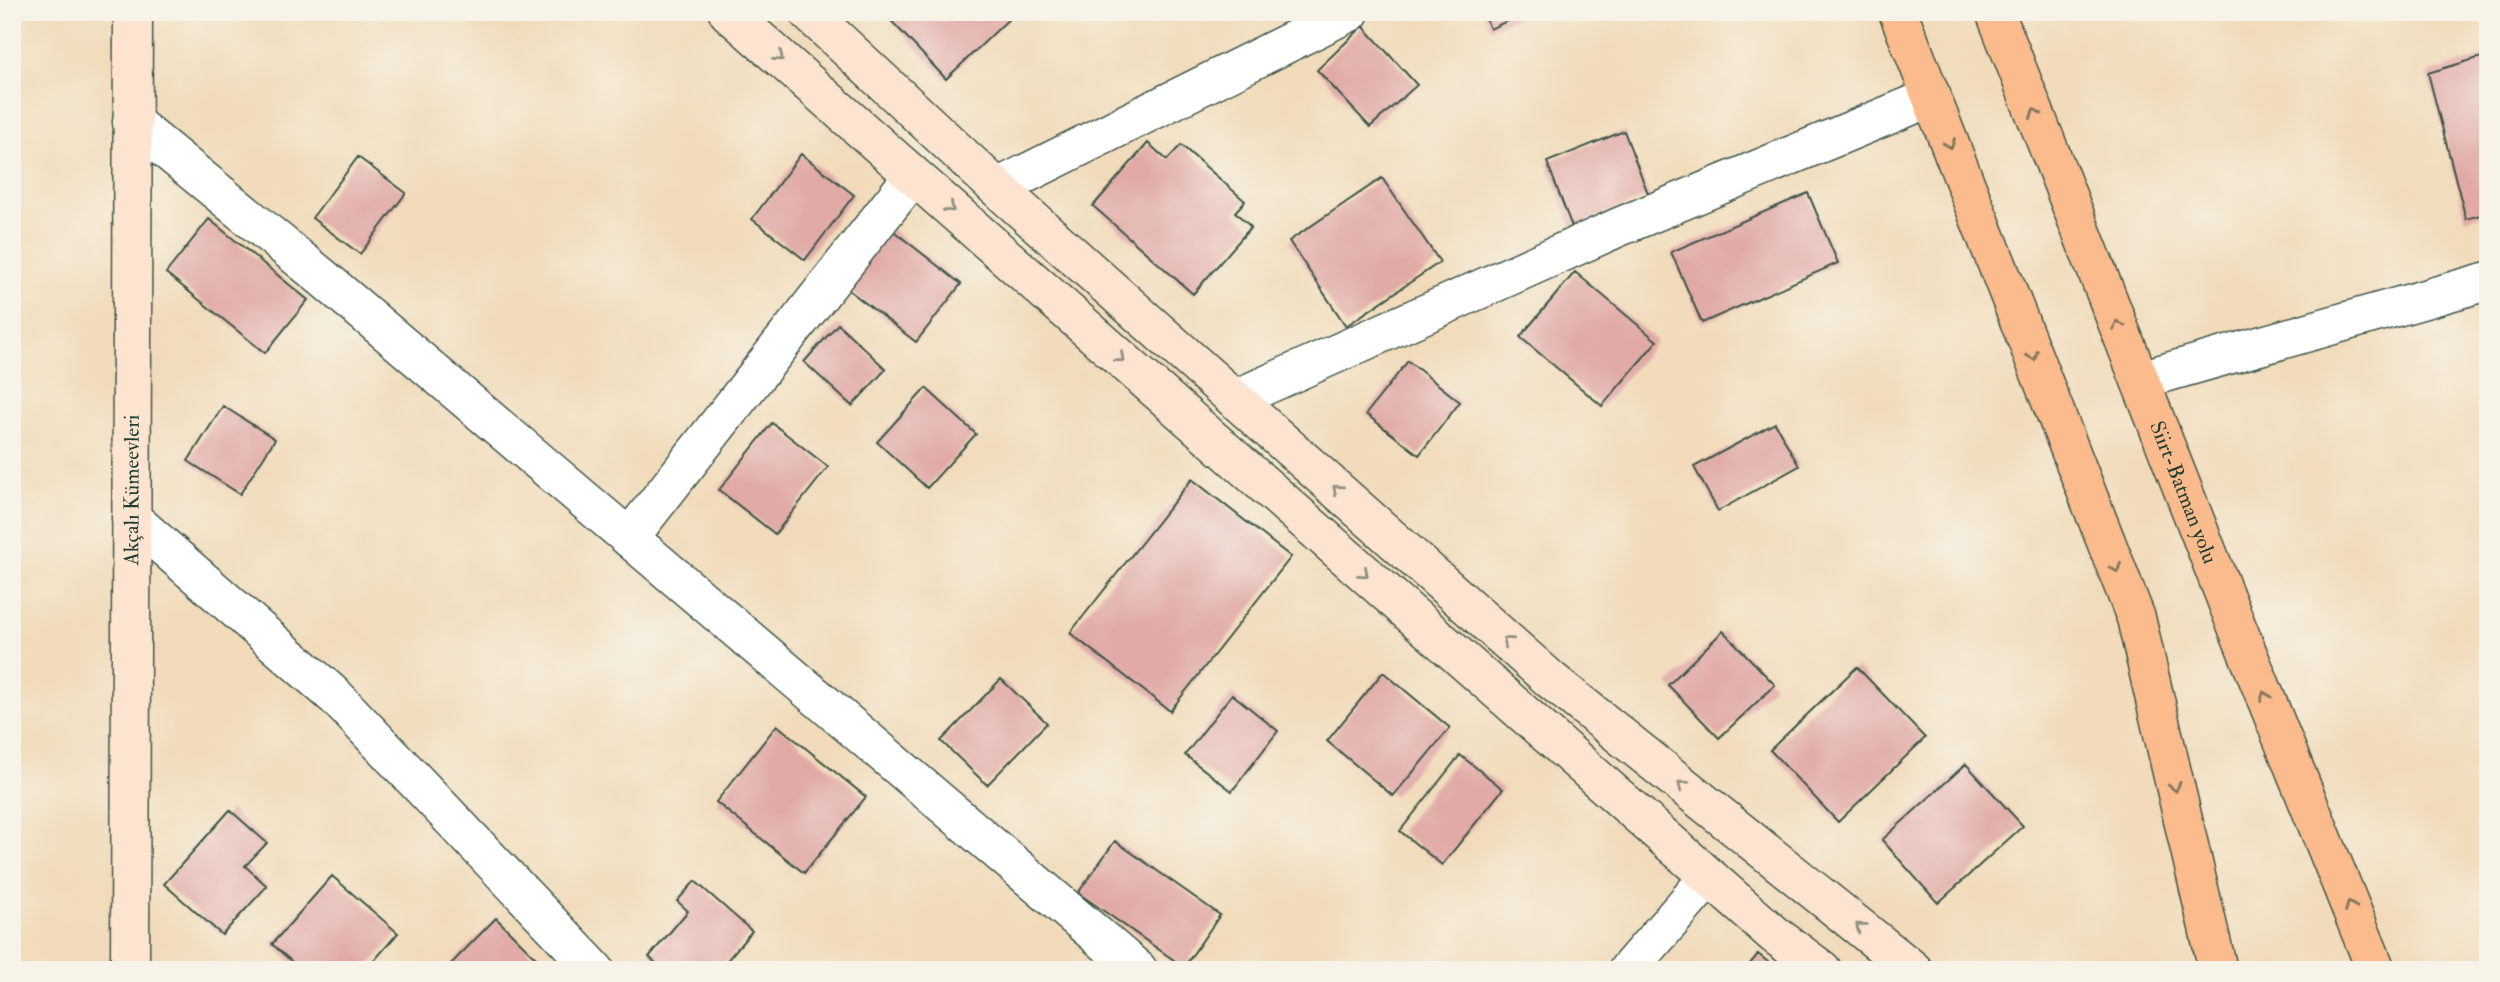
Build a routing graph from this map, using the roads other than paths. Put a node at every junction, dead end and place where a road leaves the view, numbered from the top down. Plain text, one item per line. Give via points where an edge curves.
1 (132, 12) edge
2 (728, 12) edge
3 (808, 12) edge
4 (1350, 12) edge
5 (1898, 12) edge
6 (1995, 12) edge
7 (1932, 97) junction
8 (132, 122) junction
9 (913, 176) junction
10 (997, 188) junction
11 (2488, 281) edge
12 (2140, 380) junction
13 (1235, 399) junction
14 (131, 518) junction
15 (629, 538) junction
16 (1709, 877) junction
17 (130, 970) edge
18 (594, 970) edge
19 (1138, 970) edge
20 (1628, 970) edge
21 (1822, 970) edge
22 (1913, 970) edge
23 (2218, 970) edge
24 (2376, 970) edge

1 - 8 main road, Akçalı Kümeevleri
2 -> 9 main road
3 - 10 main road
4 - 10 street
5 - 7 highway
12 -> 6 highway, Siirt-Batman yolu
7 - 13 street via 1619,228
7 -> 23 highway via 2136,618
8 - 14 main road, Akçalı Kümeevleri
8 - 15 street
9 - 15 street
9 -> 16 main road
10 - 13 main road
11 - 12 street
24 -> 12 highway, Siirt-Batman yolu
22 -> 13 main road via 1551,680
14 - 17 main road, Akçalı Kümeevleri
14 - 18 street via 336,697
15 - 19 street
16 - 20 street
16 - 21 main road

